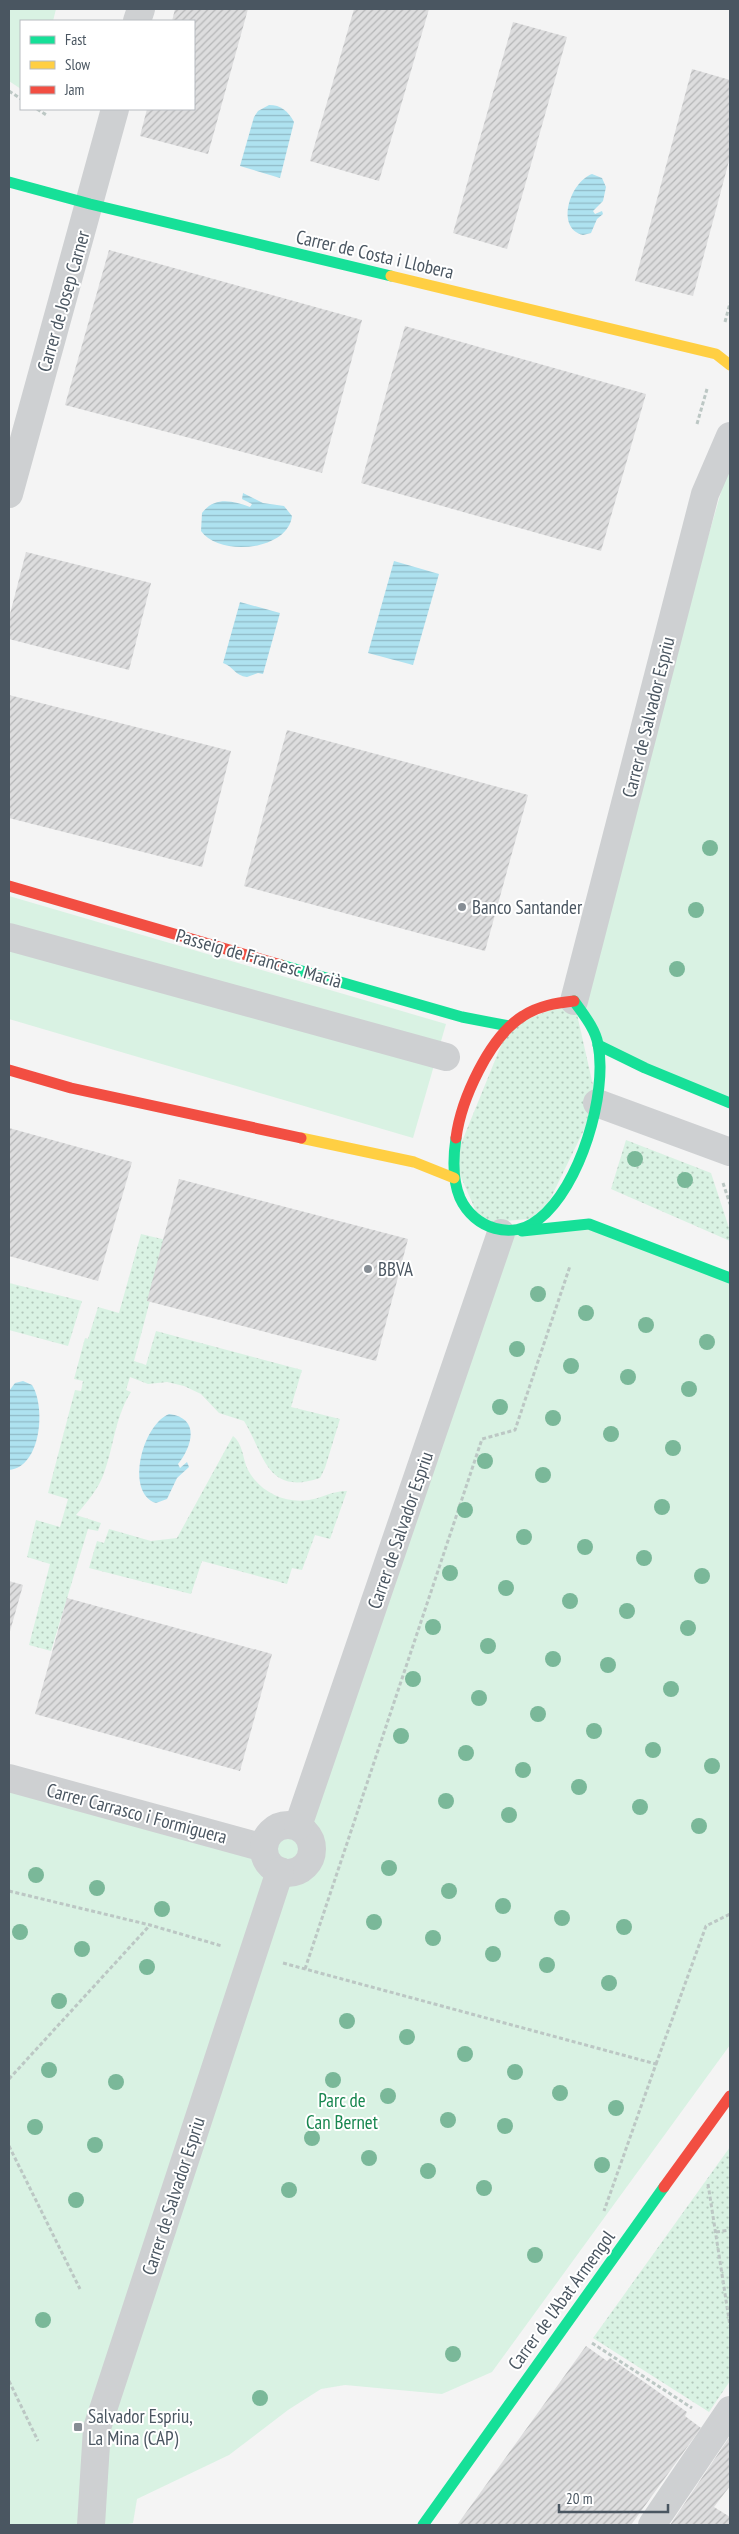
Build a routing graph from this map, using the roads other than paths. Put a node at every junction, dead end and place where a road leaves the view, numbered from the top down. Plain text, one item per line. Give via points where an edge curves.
1 (115, 110) edge
2 (9, 182) edge
3 (90, 204) junction
4 (730, 365) edge
5 (730, 436) edge
6 (9, 494) edge
7 (9, 886) edge
8 (9, 937) edge
9 (574, 1001) junction
10 (509, 1026) junction
11 (598, 1045) junction
12 (446, 1057) dead end
13 (9, 1070) edge
14 (597, 1103) junction
15 (730, 1103) edge
16 (730, 1152) edge
17 (454, 1178) junction
18 (511, 1232) junction
19 (730, 1278) edge
20 (9, 1778) edge
21 (298, 1826) junction
22 (264, 1848) junction
23 (280, 1871) junction
24 (730, 2096) edge
25 (725, 2418) edge
26 (91, 2525) edge
27 (423, 2525) edge
28 (652, 2525) edge

1 - 3 street, Carrer de Josep Carner
2 - 3 street, Carrer de Costa i Llobera
3 - 4 street, Carrer de Costa i Llobera via 716,354
3 - 6 street, Carrer de Josep Carner
5 - 9 street, Carrer de Salvador Espriu via 705,494
7 - 10 street, Passeig de Francesc Macià via 462,1017
8 - 12 street
9 - 10 street via 541,1007
9 - 11 street via 589,1023
10 - 17 street via 491,1051 464,1104 457,1130
11 - 14 street
11 - 15 street
13 - 17 street via 71,1088 414,1162
14 - 16 street
14 - 18 street via 581,1160 558,1201 541,1218
17 - 18 street via 460,1198 481,1223
18 - 19 street via 588,1224
18 - 21 street, Carrer de Salvador Espriu
20 - 22 street, Carrer Carrasco i Formiguera
21 - 22 street via 276,1828
21 - 23 street via 312,1846 309,1862 296,1872
22 - 23 street via 268,1863
23 - 26 street, Carrer de Salvador Espriu via 97,2428
24 - 27 street, Carrer de l'Abat Armengol
25 - 28 street

